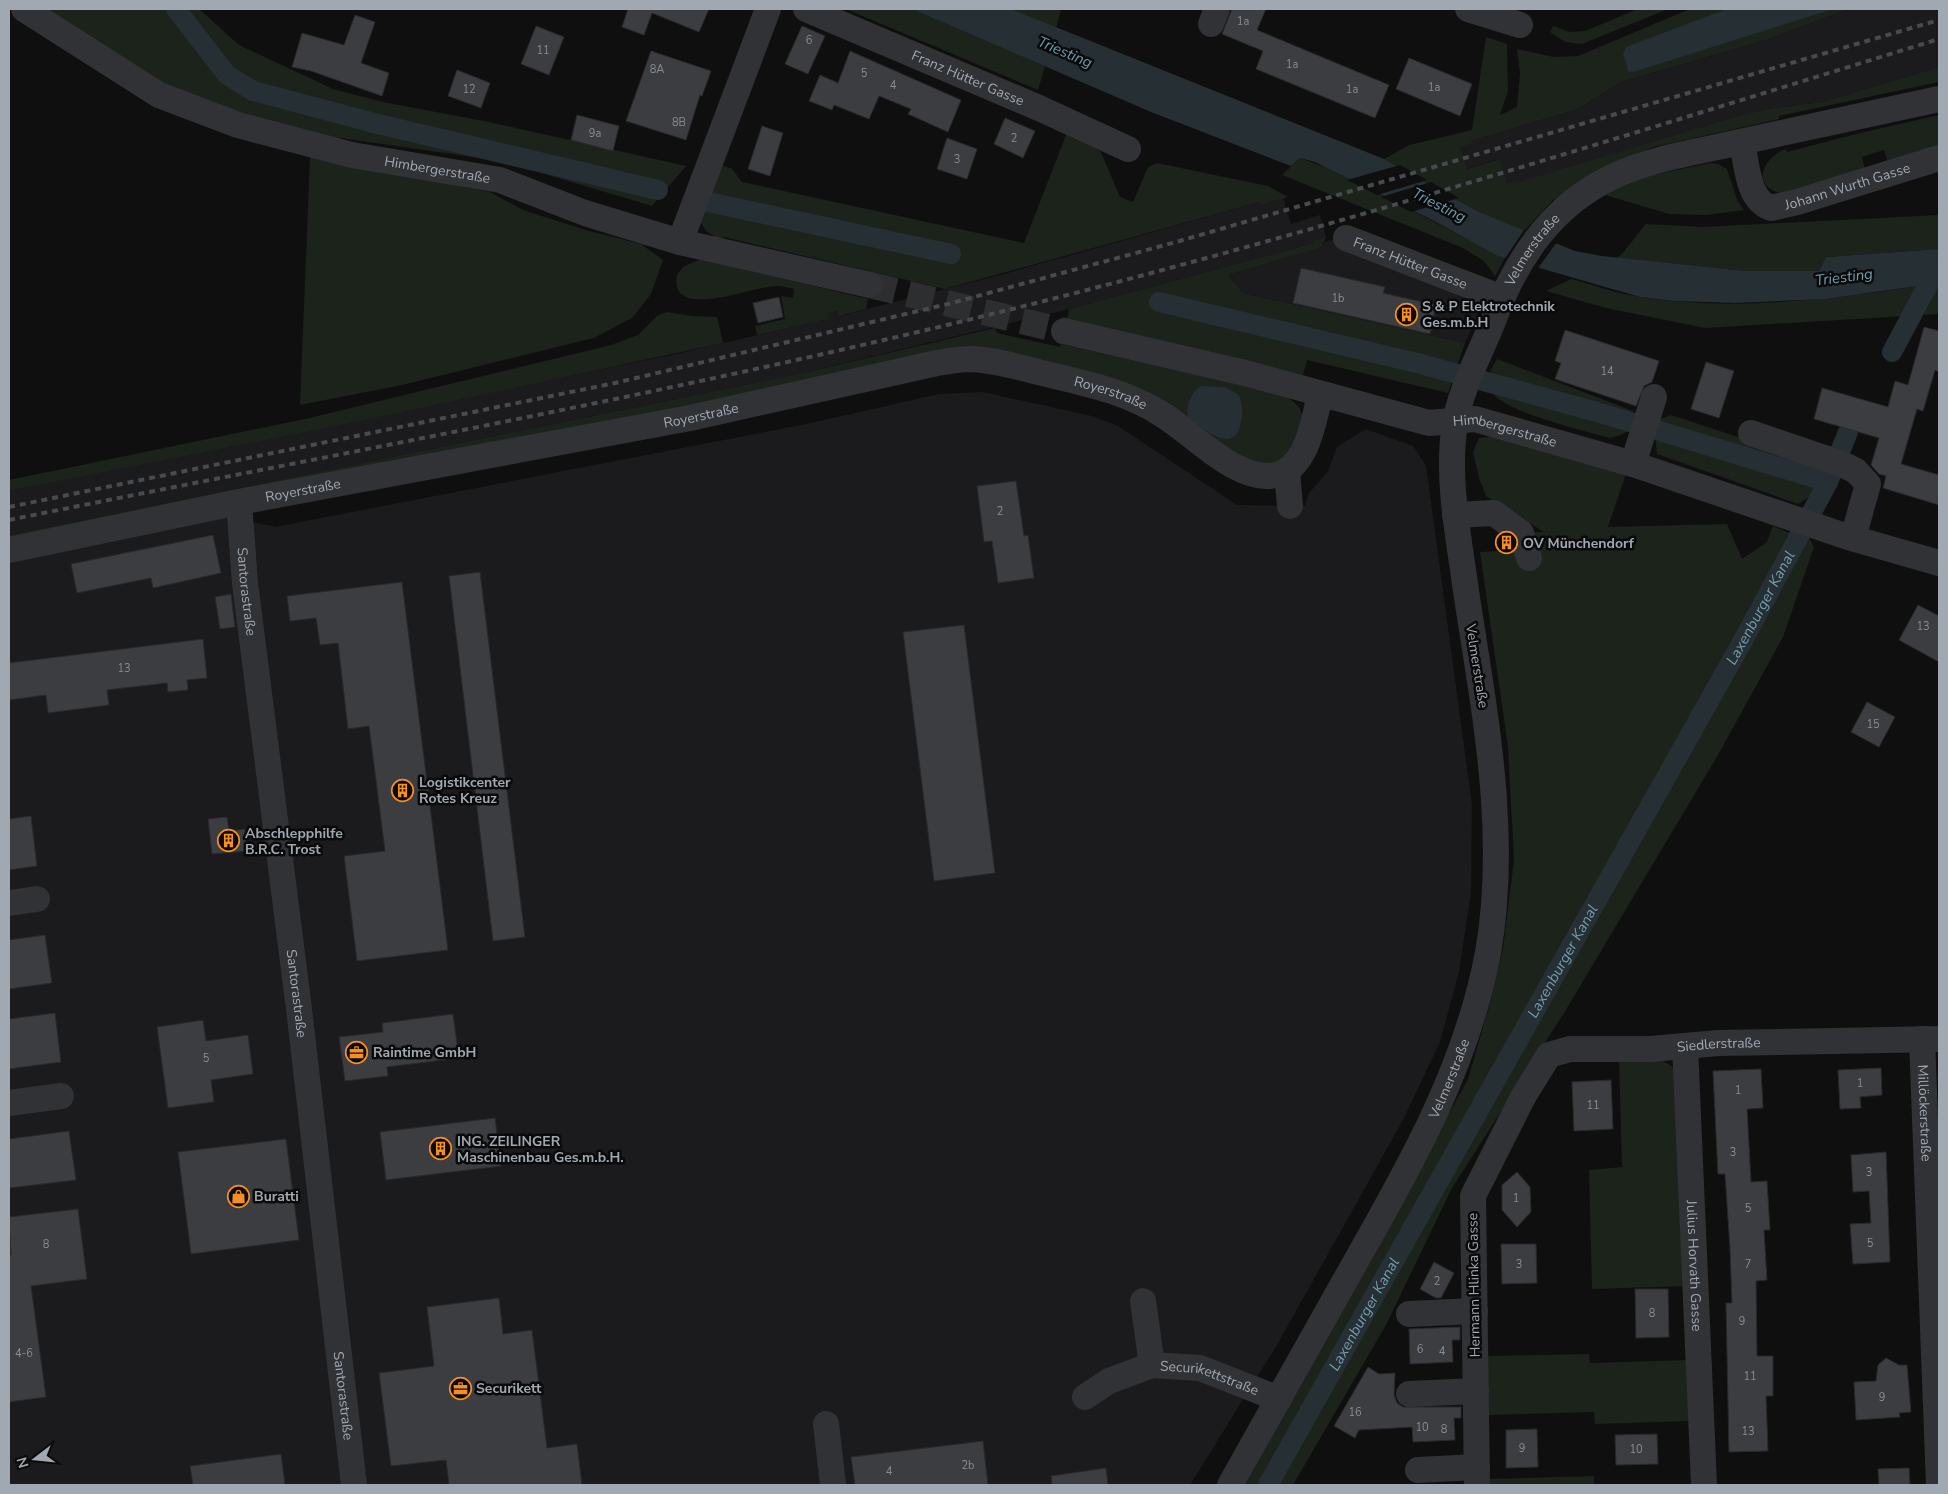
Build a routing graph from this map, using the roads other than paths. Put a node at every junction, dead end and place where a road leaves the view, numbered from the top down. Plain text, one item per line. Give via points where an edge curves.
1 (24, 9) edge
2 (768, 9) edge
3 (806, 9) edge
4 (1468, 9) edge
5 (1520, 25) dead end
6 (1939, 99) edge
7 (1742, 142) junction
8 (1128, 149) dead end
9 (1939, 158) edge
10 (1346, 238) dead end
11 (680, 242) junction
12 (870, 285) tunnel mouth
13 (1505, 291) junction
14 (1064, 331) tunnel mouth
15 (1320, 395) junction
16 (1654, 397) dead end
17 (1455, 420) junction
18 (1751, 433) dead end
19 (1633, 464) junction
20 (1287, 470) junction
21 (239, 502) junction
22 (1290, 506) dead end
23 (1455, 515) junction
24 (1848, 543) junction
25 (9, 550) edge
26 (1529, 558) dead end
27 (1939, 563) edge
28 (37, 899) dead end
29 (9, 903) edge
30 (1930, 1039) edge
31 (1685, 1046) junction
32 (61, 1096) dead end
33 (1523, 1097) joint
34 (9, 1102) edge
35 (1143, 1301) dead end
36 (1475, 1311) junction
37 (1409, 1314) dead end
38 (1152, 1365) junction
39 (1476, 1391) junction
40 (1409, 1394) dead end
41 (1085, 1397) dead end
42 (1279, 1399) junction
43 (826, 1424) dead end
44 (1418, 1470) dead end
45 (1477, 1476) edge
46 (354, 1485) edge
47 (833, 1485) edge
48 (1230, 1485) edge
49 (1704, 1485) edge
50 (1939, 1485) edge

1 - 11 street, Himbergerstraße via 159,95 238,125 352,154 500,180 585,213
2 - 11 street
3 - 8 street, Franz Hütter Gasse
4 - 5 street
6 - 7 street, Velmerstraße
7 - 9 street, Johann Wurth Gasse via 1753,193 1758,201 1771,208
7 - 13 street, Velmerstraße via 1674,156 1626,171 1593,187 1553,218 1529,248
10 - 13 street, Franz Hütter Gasse
11 - 12 street, Himbergerstraße
13 - 17 street, Velmerstraße
14 - 15 street, Himbergerstraße via 1245,373
15 - 17 street, Himbergerstraße via 1429,423
15 - 20 street via 1308,441 1300,458
16 - 19 street
17 - 19 street, Himbergerstraße via 1475,419
17 - 23 street, Velmerstraße via 1452,448
18 - 24 street via 1842,464 1856,471 1868,484
19 - 24 street, Himbergerstraße via 1814,526
20 - 21 street, Royerstraße via 1267,476 1234,466 1162,415 1124,394 1000,362 970,359 937,363 690,418
20 - 22 street
21 - 25 street, Royerstraße
21 - 46 street, Santorastraße via 245,583 299,1009
23 - 26 street via 1494,513 1520,533
23 - 42 street, Velmerstraße via 1494,796 1496,853 1488,950 1479,994 1442,1099 1406,1172
24 - 27 street, Himbergerstraße
28 - 29 street
30 - 31 street, Siedlerstraße
30 - 50 street, Millöckerstraße
31 - 33 street, Siedlerstraße via 1570,1049 1549,1054
31 - 49 street, Julius Horvath Gasse
32 - 34 street
33 - 36 street, Hermann Hlinka Gasse via 1473,1196
35 - 38 street
36 - 37 street
36 - 39 street, Hermann Hlinka Gasse
38 - 41 street, Securikettstraße via 1109,1381
38 - 42 street, Securikettstraße via 1200,1368
39 - 40 street
39 - 45 street, Hermann Hlinka Gasse
42 - 48 street, Velmerstraße
43 - 47 street
44 - 45 street

